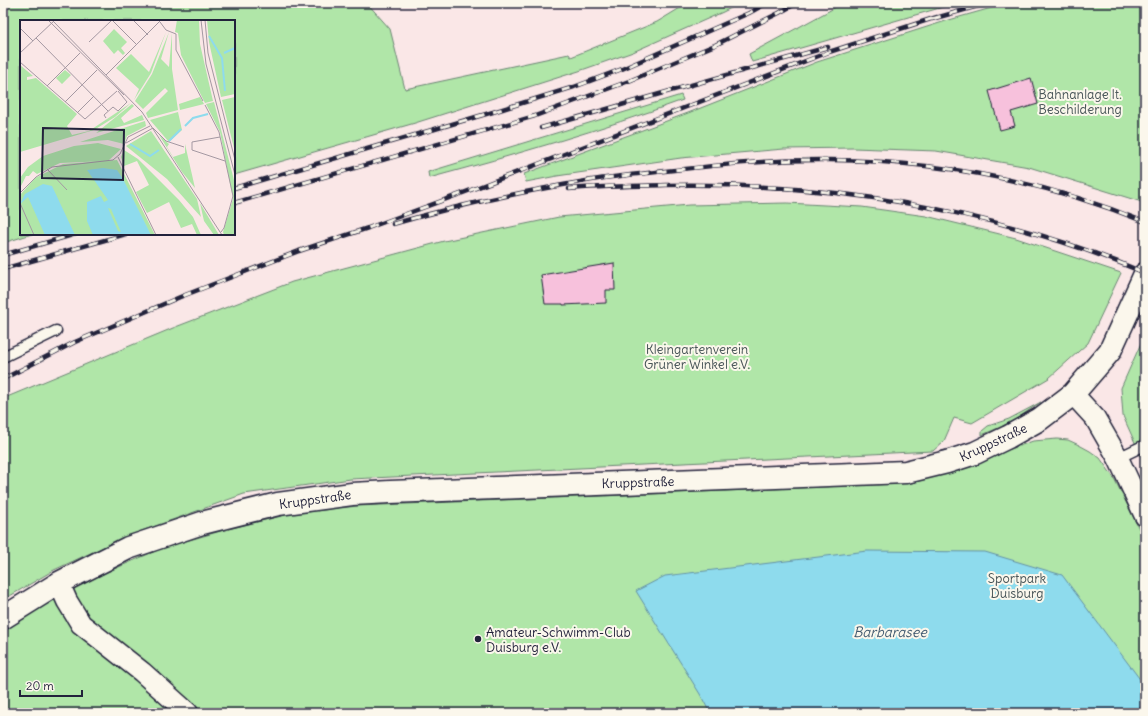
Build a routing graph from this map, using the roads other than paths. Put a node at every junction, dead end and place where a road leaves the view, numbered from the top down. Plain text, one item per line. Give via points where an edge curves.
1 (1145, 274) edge
2 (56, 331) dead end
3 (3, 357) edge
4 (1073, 394) junction
5 (1145, 445) edge
6 (1118, 458) junction
7 (1145, 516) edge
8 (59, 583) junction
9 (3, 618) edge
10 (188, 713) edge

1 - 4 street, Kruppstraße via 1110,351
2 - 3 lane
4 - 6 street via 1095,418
4 - 8 street, Kruppstraße via 1040,419 975,453 906,472 352,494 278,504 202,523 128,548
5 - 6 lane
6 - 7 street
8 - 9 street, Kruppstraße
8 - 10 street via 81,624 142,672

